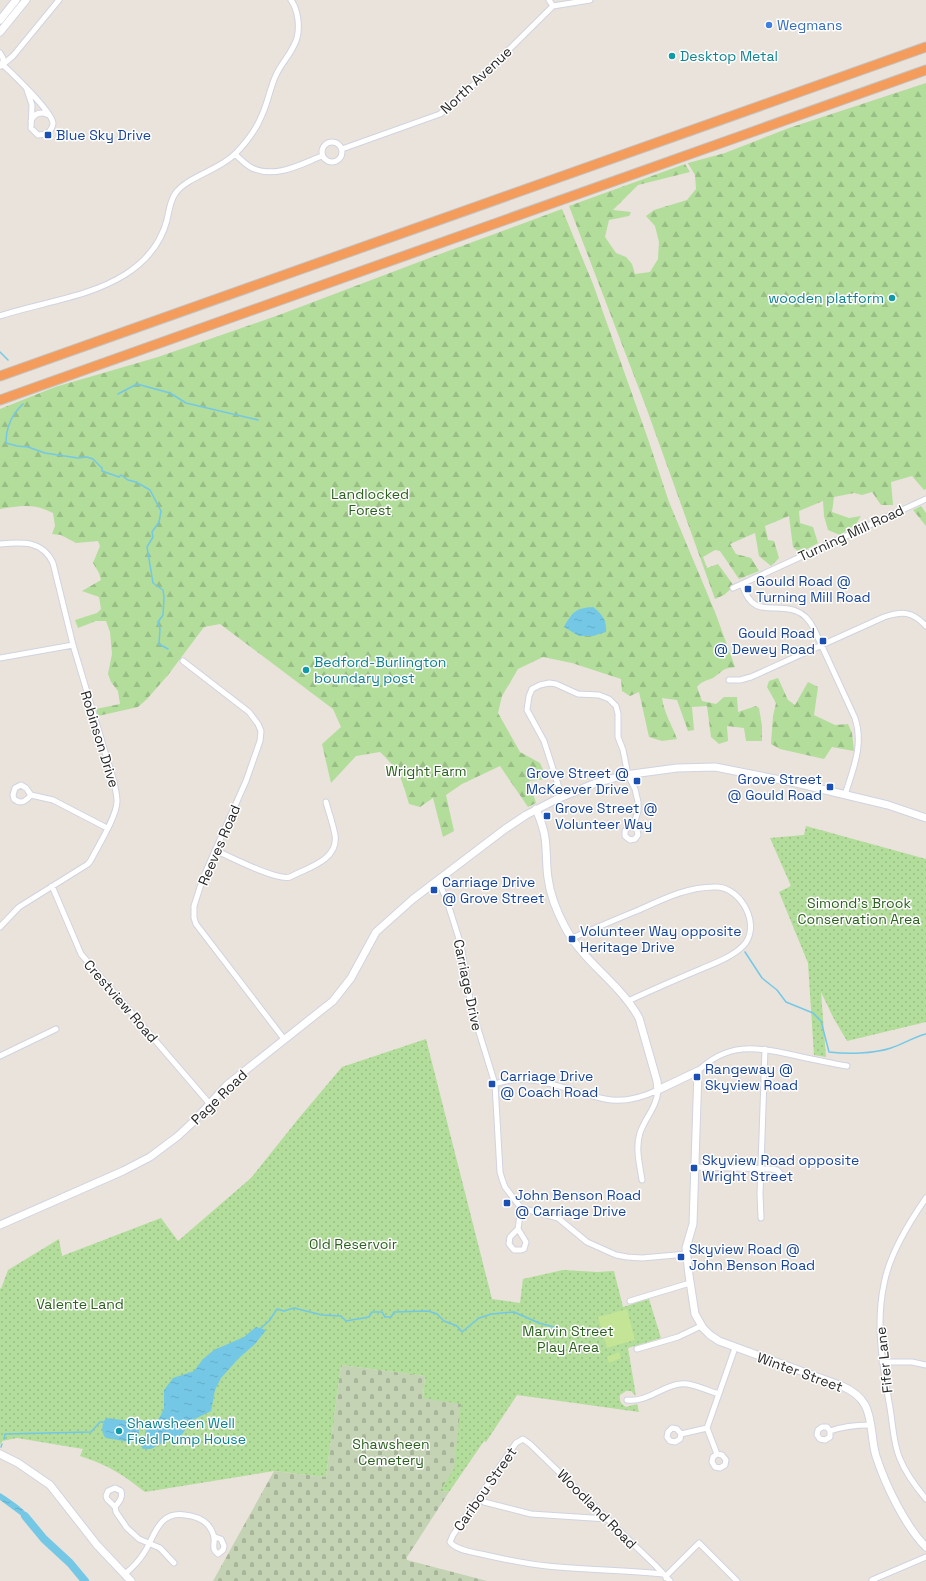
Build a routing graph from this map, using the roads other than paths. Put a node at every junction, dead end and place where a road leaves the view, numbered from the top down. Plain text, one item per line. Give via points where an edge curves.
1 (16, 0) edge
2 (26, 0) edge
3 (59, 0) edge
4 (291, 0) edge
5 (548, 0) edge
6 (590, 0) edge
7 (552, 6) junction
8 (0, 20) edge
9 (0, 32) edge
10 (926, 46) edge
11 (0, 53) edge
12 (1, 65) edge
13 (926, 70) edge
14 (27, 90) junction
15 (51, 118) junction
16 (30, 122) junction
17 (342, 148) junction
18 (235, 154) junction
19 (322, 156) junction
20 (0, 316) edge
21 (0, 376) edge
22 (0, 400) edge
23 (926, 499) edge
24 (0, 544) edge
25 (742, 584) junction
26 (733, 588) dead end
27 (926, 626) edge
28 (73, 645) junction
29 (822, 646) junction
30 (0, 658) edge
31 (183, 661) dead end
32 (729, 680) dead end
33 (628, 775) junction
34 (31, 795) dead end
35 (845, 795) junction
36 (562, 797) junction
37 (326, 802) dead end
38 (536, 809) junction
39 (926, 818) edge
40 (633, 827) dead end
41 (107, 828) junction
42 (215, 850) junction
43 (438, 880) junction
44 (52, 886) junction
45 (0, 927) edge
46 (572, 938) junction
47 (628, 1001) junction
48 (56, 1030) dead end
49 (284, 1039) junction
50 (765, 1049) junction
51 (0, 1056) edge
52 (848, 1066) dead end
53 (698, 1071) junction
54 (495, 1084) junction
55 (658, 1090) junction
56 (209, 1103) junction
57 (694, 1167) junction
58 (761, 1170) junction
59 (780, 1173) dead end
60 (642, 1180) dead end
61 (926, 1198) edge
62 (521, 1208) junction
63 (761, 1218) dead end
64 (0, 1225) edge
65 (518, 1229) dead end
66 (687, 1254) junction
67 (690, 1282) junction
68 (630, 1301) dead end
69 (701, 1326) junction
70 (735, 1348) junction
71 (637, 1349) dead end
72 (882, 1362) junction
73 (926, 1366) edge
74 (719, 1394) junction
75 (628, 1400) dead end
76 (870, 1425) junction
77 (707, 1428) junction
78 (830, 1432) dead end
79 (681, 1434) dead end
80 (523, 1439) joint
81 (0, 1454) edge
82 (717, 1454) dead end
83 (478, 1498) junction
84 (926, 1499) edge
85 (115, 1507) dead end
86 (607, 1519) junction
87 (215, 1537) dead end
88 (148, 1543) junction
89 (926, 1547) edge
90 (926, 1558) edge
91 (174, 1563) dead end
92 (125, 1574) junction
93 (665, 1577) edge
94 (872, 1580) dead end
95 (132, 1581) edge
96 (670, 1581) edge
97 (738, 1581) edge

1 - 8 main road
2 - 9 main road
3 - 12 street via 13,56
4 - 18 street via 298,22 297,38 275,77 253,133
5 - 7 street
6 - 7 street
7 - 17 street, North Avenue via 446,110 433,117
10 - 21 highway
11 - 12 street via 4,58
12 - 14 street
13 - 22 highway
14 - 15 street
14 - 16 street via 32,105
15 - 16 street via 40,113 33,116
15 - 16 street via 52,128 44,135 33,132
17 - 19 street, North Avenue via 338,143 329,142 323,147
17 - 19 street via 342,156 337,161 329,162
18 - 19 street via 252,168 270,172 283,171
18 - 20 street via 219,167 180,187 172,200 158,244 140,264 125,275 72,298 42,303
23 - 25 street, Turning Mill Road
24 - 28 street, Robinson Drive via 31,544 50,556
25 - 26 street, Turning Mill Road
25 - 29 street via 749,599 757,606 791,610 802,614 811,623
27 - 29 street via 907,613 897,613
28 - 30 street
28 - 41 street, Robinson Drive via 117,795 116,808
29 - 32 street via 751,677
29 - 35 street via 858,731 858,751
31 - 42 street, Reeves Road via 249,712 261,731 246,781
33 - 35 main road, Page Road via 677,768 709,767 788,781
33 - 36 main road, Page Road
33 - 36 street via 618,737 616,706 600,695 578,694 556,684 540,685 532,689 527,710 544,741
33 - 40 street via 635,789 638,805
34 - 41 street via 53,800
35 - 39 main road, Page Road via 900,808
36 - 38 main road, Page Road
37 - 42 street via 335,836 332,853 326,859 290,877 274,876
38 - 43 main road, Page Road
38 - 46 main road via 545,835 551,891 564,926
41 - 44 street, Robinson Drive via 88,864
42 - 49 street, Reeves Road via 196,900 196,924
43 - 49 main road, Page Road via 374,934 351,978 333,1001
43 - 54 street, Carriage Drive via 461,945 471,1006
44 - 45 street, Robinson Drive via 15,910
44 - 56 street, Crestview Road via 81,954
46 - 47 main road via 602,975
46 - 47 street via 685,891 721,887 732,891 742,901 751,929 748,940 739,950
47 - 55 main road via 639,1018 658,1081
48 - 51 street
49 - 56 main road, Page Road via 227,1085
50 - 52 street
50 - 53 street via 747,1048 725,1052
50 - 58 street
53 - 55 main road
53 - 57 main road, Winter Street
54 - 55 street via 514,1080 535,1080 606,1099 620,1100 645,1096
54 - 62 street, Carriage Drive via 500,1172 505,1187
55 - 60 street via 654,1107 640,1133 639,1160
56 - 64 main road, Page Road via 178,1136 150,1157
57 - 58 street
57 - 66 main road, Winter Street via 693,1224 686,1248
58 - 59 street via 771,1169
58 - 63 street
61 - 72 street, Fifer Lane via 906,1228 888,1269 880,1321
62 - 65 street
62 - 66 street via 558,1218 587,1242 616,1255 642,1258
66 - 67 main road, Winter Street
67 - 68 street
67 - 69 main road, Winter Street via 695,1314
69 - 70 main road, Winter Street via 719,1341
69 - 71 street via 678,1337
70 - 74 street
70 - 76 main road, Winter Street via 847,1389 864,1403 868,1410
72 - 73 street via 912,1362
72 - 84 street, Fifer Lane via 896,1447 907,1473
74 - 75 street via 680,1384 636,1400
74 - 77 street
76 - 78 street via 848,1426
76 - 89 main road, Winter Street via 876,1456 889,1487 904,1517
77 - 79 street
77 - 82 street
80 - 83 street, Caribou Street via 516,1443
80 - 86 street, Woodland Road
81 - 92 main road via 50,1485 97,1545
83 - 86 street via 484,1502 531,1514
83 - 93 street, Caribou Street via 450,1542 464,1550 516,1562 629,1570
85 - 88 street via 127,1528
86 - 93 street, Woodland Road
87 - 88 street via 201,1519 181,1514 164,1520
88 - 91 street via 160,1548
88 - 92 street via 141,1557
90 - 94 street
92 - 95 main road
93 - 96 street, Woodland Road
93 - 97 street via 699,1543

